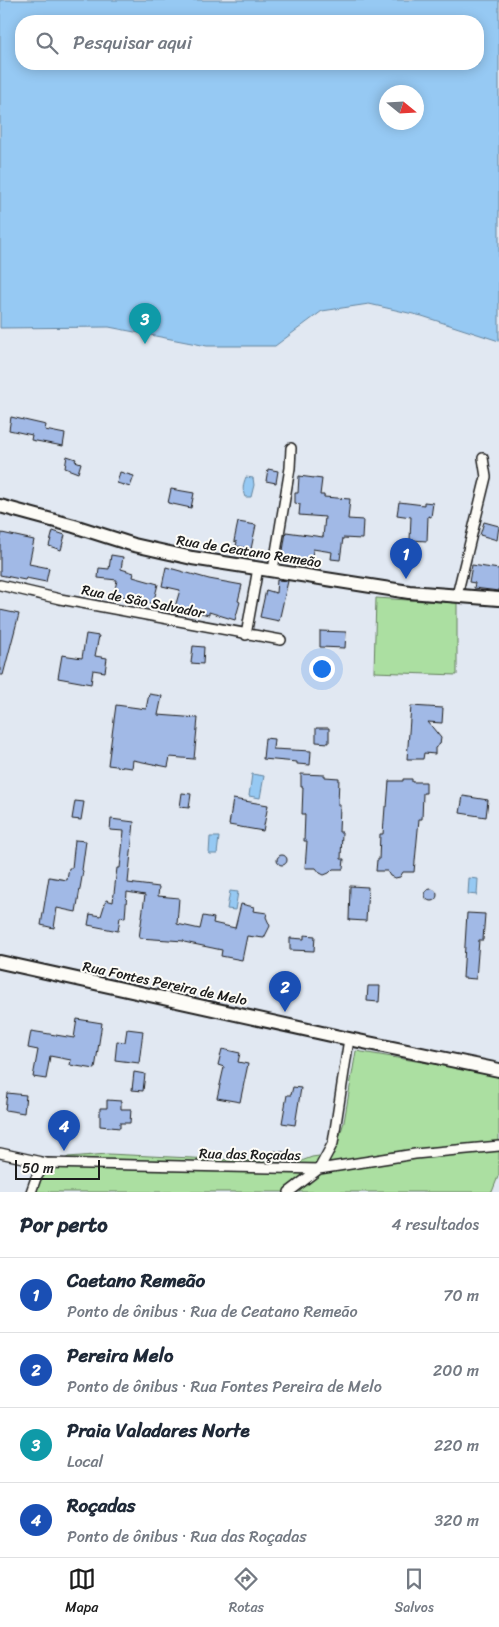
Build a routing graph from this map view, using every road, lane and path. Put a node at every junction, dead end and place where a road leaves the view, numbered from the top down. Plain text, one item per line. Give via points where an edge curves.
1 (291, 448) dead end
2 (483, 458) dead end
3 (0, 506) edge
4 (258, 568) junction
5 (273, 570) junction
6 (0, 585) edge
7 (457, 595) junction
8 (499, 599) edge
9 (246, 634) junction
10 (281, 640) dead end
11 (0, 962) edge
12 (349, 1039) junction
13 (499, 1070) edge
14 (499, 1146) edge
15 (0, 1153) edge
16 (46, 1163) junction
17 (320, 1169) junction
18 (31, 1192) edge
19 (289, 1192) edge

1 - 5 street
2 - 7 street via 486,477
3 - 4 main road, Rua de Ceatano Remeão via 134,545
4 - 5 main road, Rua de Ceatano Remeão
4 - 9 street
5 - 7 main road, Rua de Ceatano Remeão via 409,592
6 - 9 street, Rua de São Salvador
7 - 8 main road, Rua de Ceatano Remeão
9 - 10 street, Rua de São Salvador
11 - 12 main road, Rua Fontes Pereira de Melo
12 - 13 main road, Rua Fontes Pereira de Melo
12 - 17 street via 334,1143
14 - 17 street, Rua das Roçadas via 416,1154
15 - 16 street, Rua das Roçadas
16 - 17 street, Rua das Roçadas
16 - 18 street
17 - 19 street

